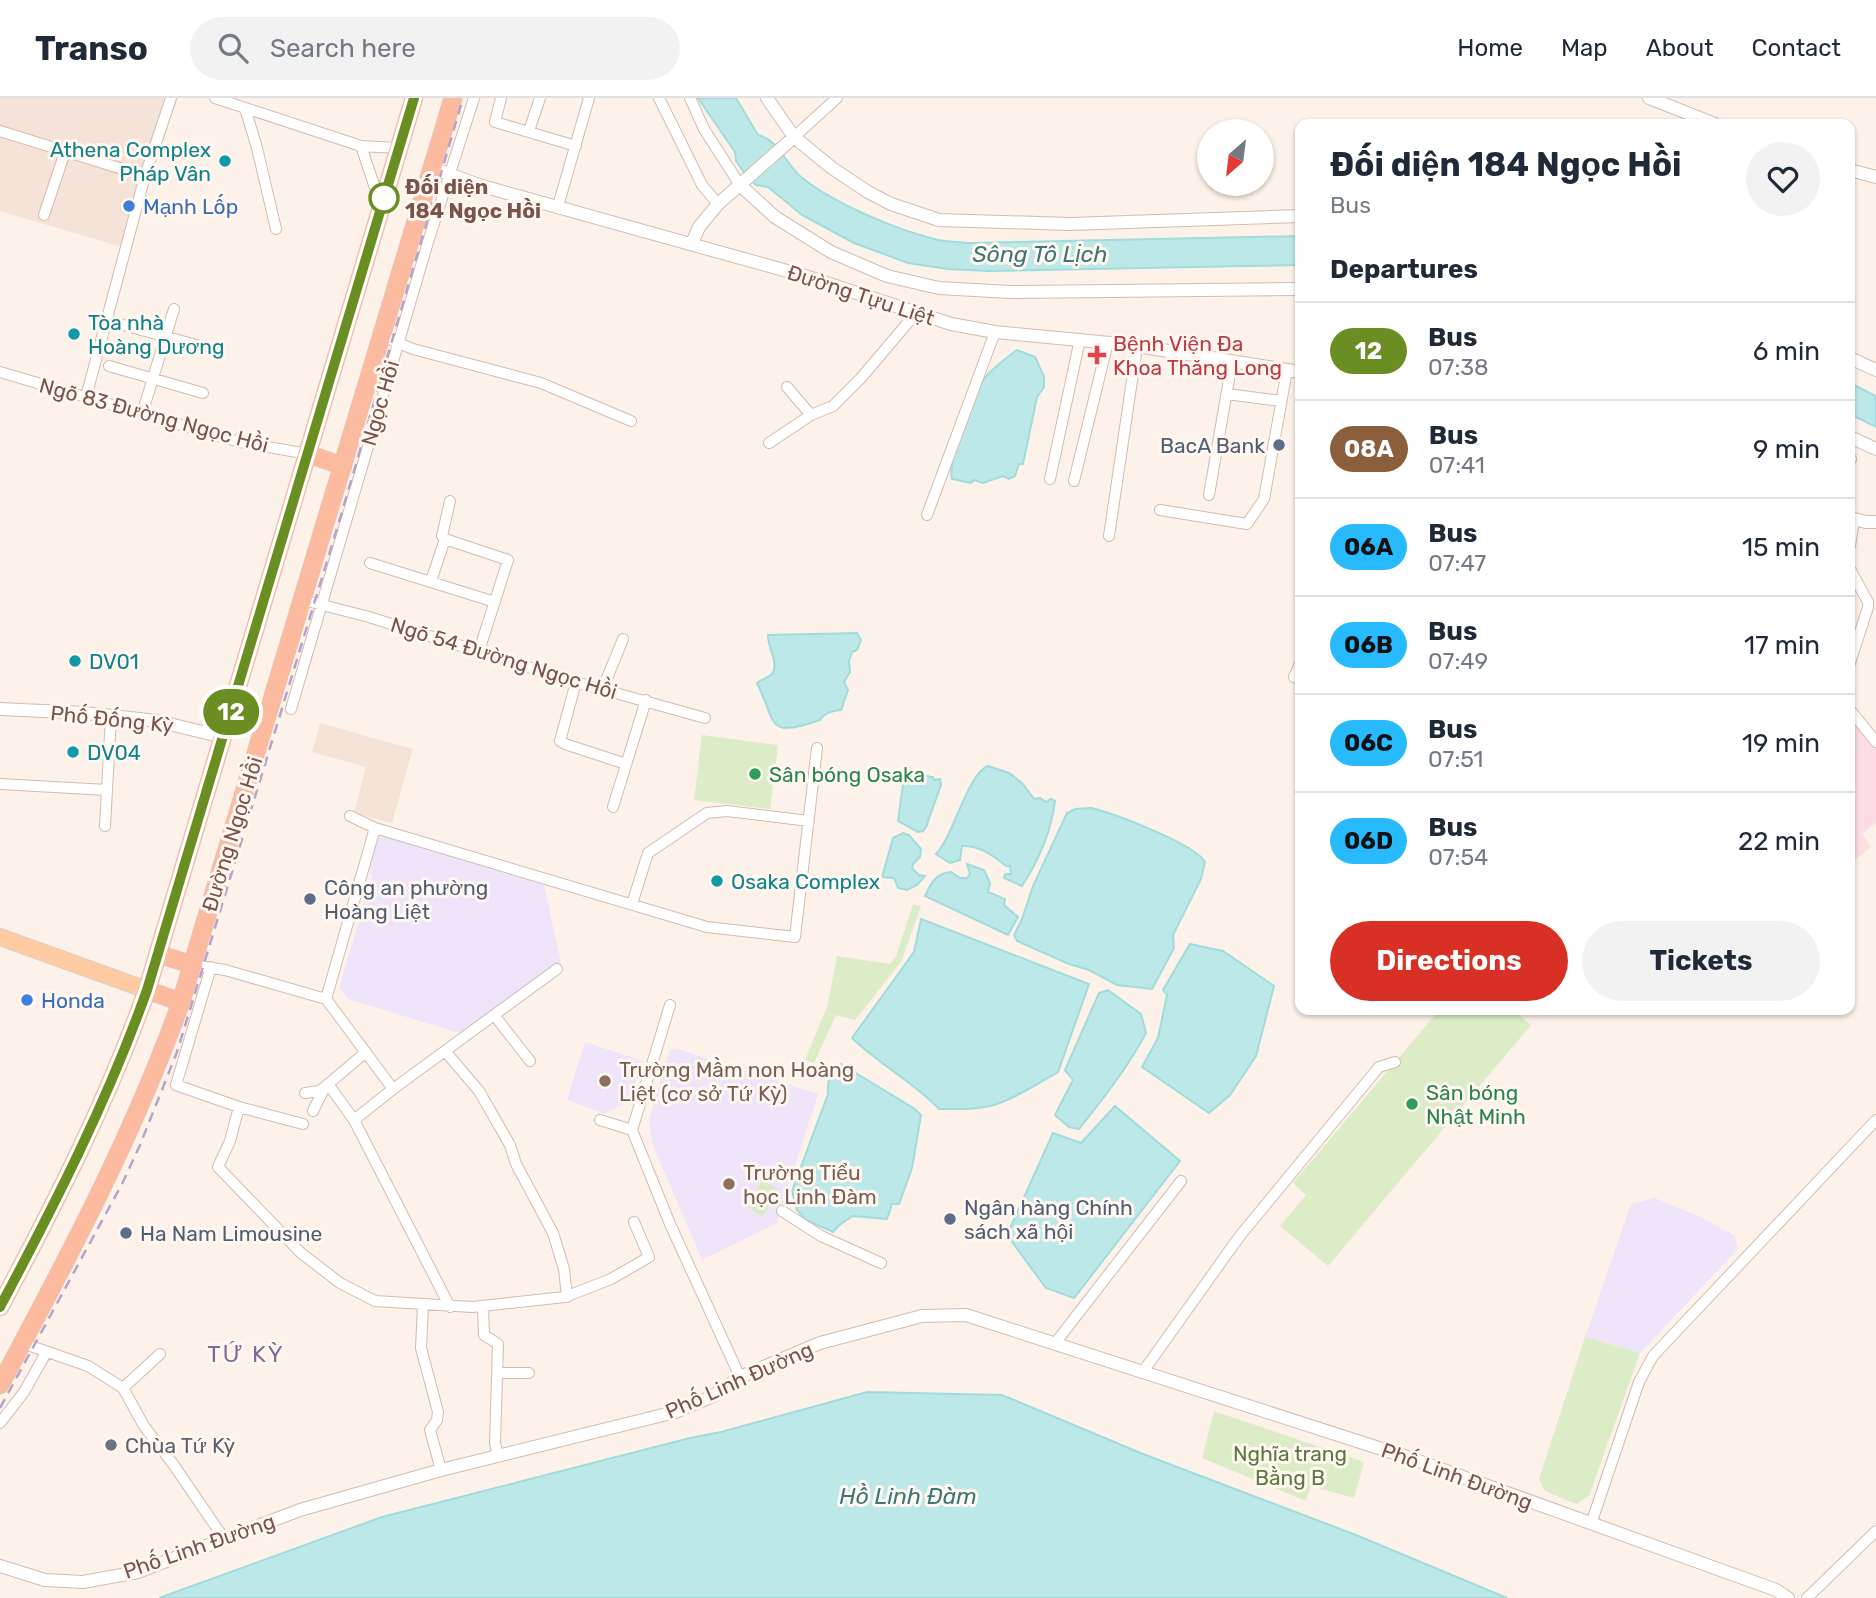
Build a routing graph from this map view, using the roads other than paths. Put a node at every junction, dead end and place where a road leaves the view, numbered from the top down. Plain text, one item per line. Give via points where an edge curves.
1 (172, 98) edge
2 (215, 98) edge
3 (414, 98) edge
4 (453, 98) edge
5 (474, 98) edge
6 (501, 98) edge
7 (540, 98) edge
8 (589, 98) edge
9 (659, 98) edge
10 (690, 98) edge
11 (767, 98) edge
12 (837, 98) edge
13 (1649, 98) edge
14 (245, 107) junction
15 (1702, 119) edge
16 (0, 131) edge
17 (529, 131) junction
18 (791, 140) junction
19 (361, 146) junction
20 (576, 146) junction
21 (398, 148) junction
22 (65, 152) junction
23 (1855, 171) edge
24 (440, 172) junction
25 (145, 176) junction
26 (1876, 177) edge
27 (743, 182) junction
28 (718, 204) junction
29 (558, 206) junction
30 (44, 215) dead end
31 (1295, 216) edge
32 (379, 218) junction
33 (276, 229) dead end
34 (692, 243) junction
35 (1295, 289) edge
36 (174, 309) dead end
37 (916, 313) junction
38 (116, 323) dead end
39 (995, 332) junction
40 (166, 335) junction
41 (390, 339) junction
42 (1080, 339) junction
43 (1108, 342) junction
44 (1138, 346) junction
45 (211, 349) dead end
46 (1855, 360) edge
47 (1232, 362) junction
48 (109, 366) dead end
49 (1876, 370) edge
50 (1294, 371) edge
51 (0, 372) edge
52 (153, 379) junction
53 (787, 387) dead end
54 (203, 393) dead end
55 (1227, 394) junction
56 (86, 397) junction
57 (1282, 401) junction
58 (142, 414) junction
59 (811, 415) junction
60 (631, 421) dead end
61 (1855, 439) edge
62 (769, 443) dead end
63 (1876, 449) edge
64 (308, 454) junction
65 (343, 466) junction
66 (1050, 479) dead end
67 (1074, 481) dead end
68 (1209, 495) dead end
69 (450, 501) dead end
70 (1160, 510) dead end
71 (927, 515) dead end
72 (1855, 519) edge
73 (1876, 522) edge
74 (1109, 536) dead end
75 (445, 539) junction
76 (370, 563) dead end
77 (1855, 578) edge
78 (431, 582) junction
79 (303, 600) junction
80 (495, 602) junction
81 (322, 604) junction
82 (623, 639) dead end
83 (1855, 647) edge
84 (479, 651) junction
85 (576, 682) junction
86 (603, 688) junction
87 (646, 700) junction
88 (0, 709) edge
89 (291, 709) dead end
90 (111, 716) junction
91 (1855, 716) edge
92 (705, 718) dead end
93 (223, 737) junction
94 (1876, 741) edge
95 (817, 748) dead end
96 (626, 764) junction
97 (0, 784) edge
98 (107, 790) junction
99 (613, 807) dead end
100 (350, 816) dead end
101 (809, 821) junction
102 (105, 826) dead end
103 (375, 828) junction
104 (632, 904) junction
105 (0, 937) edge
106 (158, 954) junction
107 (202, 966) junction
108 (557, 969) dead end
109 (147, 990) junction
110 (326, 999) junction
111 (181, 1002) junction
112 (670, 1005) dead end
113 (494, 1015) junction
114 (445, 1051) junction
115 (366, 1052) junction
116 (530, 1061) dead end
117 (1395, 1062) dead end
118 (324, 1088) junction
119 (391, 1091) junction
120 (305, 1093) dead end
121 (239, 1107) junction
122 (313, 1111) dead end
123 (354, 1119) junction
124 (600, 1120) dead end
125 (1876, 1120) edge
126 (303, 1124) dead end
127 (632, 1130) junction
128 (1181, 1181) dead end
129 (782, 1211) dead end
130 (634, 1222) dead end
131 (881, 1263) dead end
132 (567, 1297) junction
133 (423, 1306) junction
134 (0, 1307) edge
135 (450, 1307) junction
136 (483, 1307) junction
137 (1056, 1342) junction
138 (22, 1343) junction
139 (46, 1353) junction
140 (160, 1354) dead end
141 (497, 1373) junction
142 (529, 1373) dead end
143 (1142, 1373) junction
144 (740, 1377) junction
145 (0, 1385) edge
146 (123, 1388) junction
147 (0, 1423) edge
148 (498, 1456) junction
149 (441, 1470) junction
150 (1591, 1524) junction
151 (1876, 1531) edge
152 (225, 1539) junction
153 (0, 1566) edge
154 (1788, 1598) edge
155 (1807, 1598) edge

1 - 25 street
2 - 14 street
3 - 21 highway, Đường Ngọc Hồi
4 - 24 highway, Đường Ngọc Hồi
5 - 24 street
6 - 17 street via 495,122
7 - 17 street
8 - 20 street
9 - 28 street via 702,185
10 - 27 street via 704,129
11 - 18 street
12 - 18 street
13 - 15 street
14 - 19 street
14 - 33 street
16 - 22 street
17 - 20 street
18 - 27 street
18 - 31 street via 868,192 939,220 1070,224
19 - 21 street
19 - 32 street via 380,203
20 - 29 street
21 - 32 highway, Đường Ngọc Hồi
22 - 25 street
22 - 30 street
23 - 26 street
24 - 29 street, Đường Tựu Liệt
24 - 41 highway, Đường Ngọc Hồi
25 - 56 street
27 - 28 street
27 - 35 street via 775,217 831,252 887,276 939,288 1010,292
28 - 34 street
29 - 34 street, Đường Tựu Liệt
32 - 64 highway, Đường Ngọc Hồi
34 - 37 street, Đường Tựu Liệt
36 - 40 street
37 - 39 street, Đường Tựu Liệt
37 - 59 street via 833,406
38 - 40 street
39 - 42 street, Đường Tựu Liệt
39 - 71 street
40 - 45 street
40 - 52 street
41 - 60 street via 541,383
41 - 65 highway, Đường Ngọc Hồi
41 - 81 street, Ngọc Hồi
42 - 43 street, Đường Tựu Liệt
42 - 66 street
43 - 44 street, Đường Tựu Liệt
43 - 67 street
44 - 47 street, Đường Tựu Liệt
44 - 74 street
46 - 49 street
47 - 50 street, Đường Tựu Liệt
47 - 55 street
48 - 52 street
50 - 57 street
51 - 56 street, Ngõ 83 Đường Ngọc Hồi
52 - 54 street
52 - 58 street
53 - 59 street
55 - 57 street
55 - 68 street
56 - 58 street, Ngõ 83 Đường Ngọc Hồi
57 - 70 street via 1264,499 1247,524
58 - 64 street, Ngõ 83 Đường Ngọc Hồi via 240,442
59 - 62 street
61 - 63 street
64 - 65 highway
64 - 93 highway, Đường Ngọc Hồi
65 - 79 highway, Đường Ngọc Hồi
69 - 75 street
72 - 73 street
75 - 78 street
75 - 80 street via 508,560
76 - 78 street
77 - 83 street via 1868,602
78 - 80 street
79 - 81 street, Ngõ 54 Đường Ngọc Hồi
79 - 107 highway, Đường Ngọc Hồi
80 - 84 street
81 - 84 street, Ngõ 54 Đường Ngọc Hồi
81 - 89 street, Ngọc Hồi
82 - 86 street
84 - 85 street, Ngõ 54 Đường Ngọc Hồi
85 - 86 street, Ngõ 54 Đường Ngọc Hồi
85 - 96 street via 560,741
86 - 87 street, Ngõ 54 Đường Ngọc Hồi
87 - 92 street, Ngõ 54 Đường Ngọc Hồi
87 - 96 street
88 - 90 street, Phố Đống Kỳ
90 - 93 street, Phố Đống Kỳ via 157,721
90 - 98 street
91 - 94 street
93 - 106 highway, Đường Ngọc Hồi
95 - 101 street
96 - 99 street
97 - 98 street
98 - 102 street
100 - 103 street
101 - 104 street via 727,811 707,813 648,853
101 - 104 street via 794,937 707,928
103 - 104 street
103 - 110 street
105 - 109 main road
106 - 107 highway
106 - 109 highway, Đường Ngọc Hồi
107 - 110 street
107 - 111 highway, Đường Ngọc Hồi
107 - 121 street via 176,1084
108 - 113 street
109 - 111 highway
109 - 134 highway, Đường Ngọc Hồi via 89,1133
110 - 115 street
111 - 138 highway, Đường Ngọc Hồi via 124,1145
112 - 127 street
113 - 114 street
113 - 116 street
114 - 119 street
114 - 132 street via 479,1091 554,1233
115 - 118 street
115 - 119 street
117 - 143 street via 1379,1067 1239,1237
118 - 120 street
118 - 122 street
118 - 123 street
119 - 123 street
121 - 126 street
121 - 133 street via 218,1167 237,1188 301,1253 340,1283 375,1301
123 - 135 street
124 - 127 street
125 - 150 street via 1653,1356 1639,1382
127 - 144 street
128 - 137 street
129 - 131 street via 821,1236
130 - 132 street via 649,1257
132 - 136 street
133 - 135 street
133 - 149 street via 421,1348 438,1412 430,1430
135 - 136 street
136 - 141 street via 484,1335 498,1345
137 - 143 street, Phố Linh Đường
137 - 144 street, Phố Linh Đường via 966,1315 922,1316 820,1343
138 - 139 street
138 - 145 highway, Đường Ngọc Hồi
139 - 146 street via 88,1366
139 - 147 street
140 - 146 street
141 - 142 street
141 - 148 street
143 - 150 street, Phố Linh Đường via 1413,1459
144 - 148 street, Phố Linh Đường via 713,1396 675,1412
146 - 152 street via 144,1426
148 - 149 street, Phố Linh Đường
149 - 152 street, Phố Linh Đường via 300,1510
150 - 154 street, Phố Linh Đường
151 - 155 street
152 - 153 street, Phố Linh Đường via 138,1572 83,1582 45,1580

